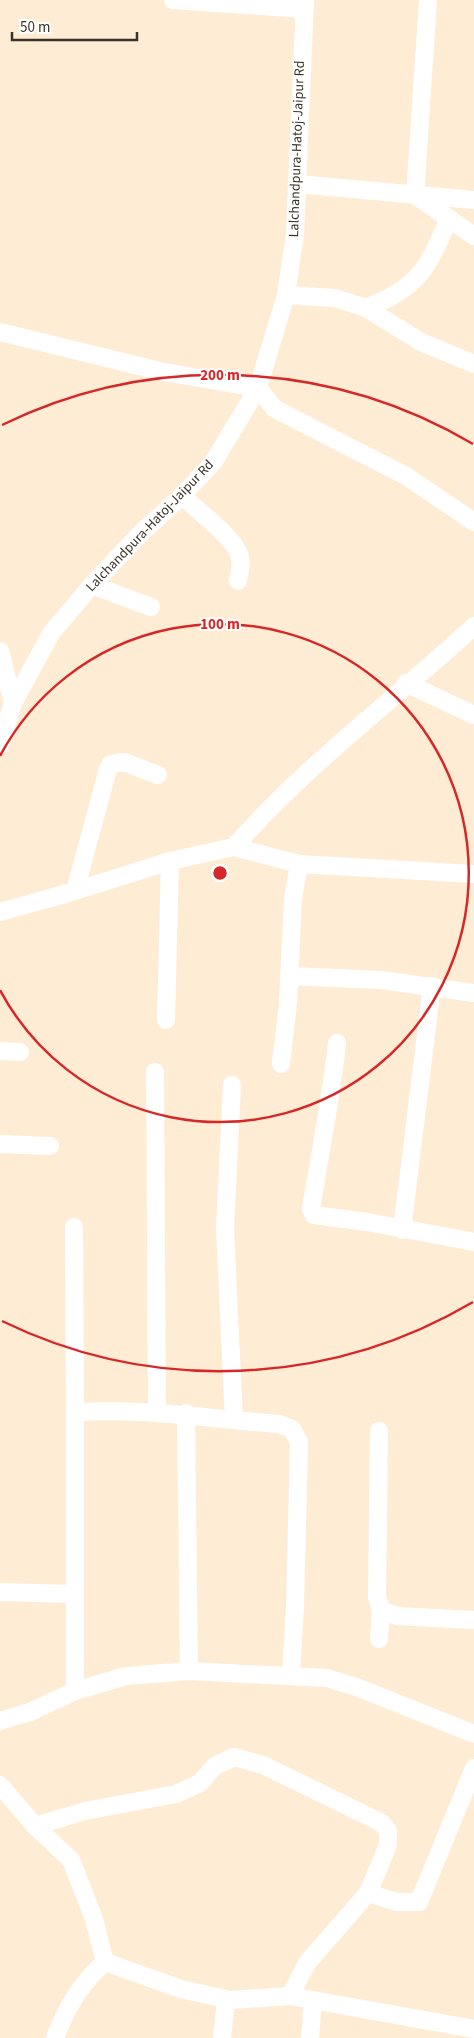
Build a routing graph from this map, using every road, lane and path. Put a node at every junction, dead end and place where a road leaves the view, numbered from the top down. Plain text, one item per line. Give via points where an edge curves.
1 (173, 0) edge
2 (428, 0) edge
3 (304, 5) edge
4 (298, 184) junction
5 (415, 195) junction
6 (474, 200) edge
7 (449, 218) junction
8 (474, 236) edge
9 (286, 295) junction
10 (366, 308) junction
11 (0, 332) edge
12 (474, 364) edge
13 (258, 388) junction
14 (182, 496) junction
15 (474, 522) edge
16 (238, 581) dead end
17 (92, 585) junction
18 (151, 607) dead end
19 (474, 626) edge
20 (0, 651) edge
21 (406, 683) junction
22 (13, 703) junction
23 (474, 715) edge
24 (0, 745) edge
25 (158, 775) dead end
26 (234, 847) junction
27 (170, 861) junction
28 (299, 864) junction
29 (474, 874) edge
30 (75, 892) junction
31 (0, 912) edge
32 (289, 976) junction
33 (432, 986) junction
34 (474, 993) edge
35 (166, 1020) dead end
36 (337, 1043) dead end
37 (0, 1051) edge
38 (20, 1052) dead end
39 (281, 1064) dead end
40 (155, 1072) dead end
41 (232, 1084) dead end
42 (0, 1144) edge
43 (50, 1146) dead end
44 (74, 1227) dead end
45 (402, 1230) junction
46 (474, 1242) edge
47 (157, 1411) junction
48 (76, 1412) junction
49 (186, 1414) junction
50 (234, 1420) junction
51 (379, 1431) dead end
52 (0, 1592) edge
53 (74, 1594) junction
54 (381, 1610) junction
55 (474, 1620) edge
56 (379, 1639) dead end
57 (189, 1671) junction
58 (291, 1675) junction
59 (75, 1692) junction
60 (0, 1721) edge
61 (474, 1734) edge
62 (474, 1768) edge
63 (0, 1785) edge
64 (35, 1826) junction
65 (368, 1893) junction
66 (105, 1962) junction
67 (290, 1996) junction
68 (226, 2000) junction
69 (313, 2001) junction
70 (474, 2029) edge
71 (55, 2038) edge
72 (222, 2038) edge
73 (310, 2038) edge

1 - 3 street
2 - 5 street
3 - 4 street, Lalchandpura-Hatoj-Jaipur Rd
4 - 5 street
4 - 9 street, Lalchandpura-Hatoj-Jaipur Rd
5 - 6 street
5 - 7 street
7 - 8 street
7 - 10 street via 428,265 412,284 391,298
9 - 10 street via 335,298
9 - 13 street, Lalchandpura-Hatoj-Jaipur Rd
10 - 12 street via 421,342
11 - 13 street via 164,372
13 - 14 street, Lalchandpura-Hatoj-Jaipur Rd via 214,461
13 - 15 street via 275,409 406,476
14 - 16 street via 236,548 241,567
14 - 17 street, Lalchandpura-Hatoj-Jaipur Rd via 142,532
17 - 18 street
17 - 22 street, Lalchandpura-Hatoj-Jaipur Rd via 52,632
19 - 21 street
20 - 22 street
21 - 23 street
21 - 26 street via 267,809
22 - 24 street, Lalchandpura-Hatoj-Jaipur Rd
25 - 30 street via 124,762 111,764
26 - 27 street
26 - 28 street
27 - 30 street
27 - 35 street
28 - 29 street
28 - 32 street via 293,899
30 - 31 street
32 - 33 street
32 - 39 street
33 - 34 street
33 - 45 street
36 - 45 street via 311,1209 320,1217
37 - 38 street
40 - 47 street
41 - 50 street via 225,1229
42 - 43 street
44 - 48 street
45 - 46 street
47 - 48 street
47 - 49 street
48 - 53 street
49 - 50 street
49 - 57 street
50 - 58 street via 279,1424 292,1430 299,1442
51 - 54 street via 377,1597
52 - 53 street
53 - 59 street
54 - 55 street via 397,1616
54 - 56 street
57 - 58 street
57 - 59 street via 126,1676
58 - 61 street via 327,1678 359,1688
59 - 60 street
62 - 65 street via 419,1902 397,1902
63 - 64 street
64 - 65 street via 85,1811 176,1794 200,1783 215,1766 234,1757 263,1765 382,1823 388,1831 388,1845
64 - 66 street via 71,1860 94,1919
65 - 67 street via 306,1963
66 - 68 street via 182,1989
66 - 71 street via 79,1992 64,2015
67 - 68 street
67 - 69 street
68 - 72 street
69 - 70 street
69 - 73 street

